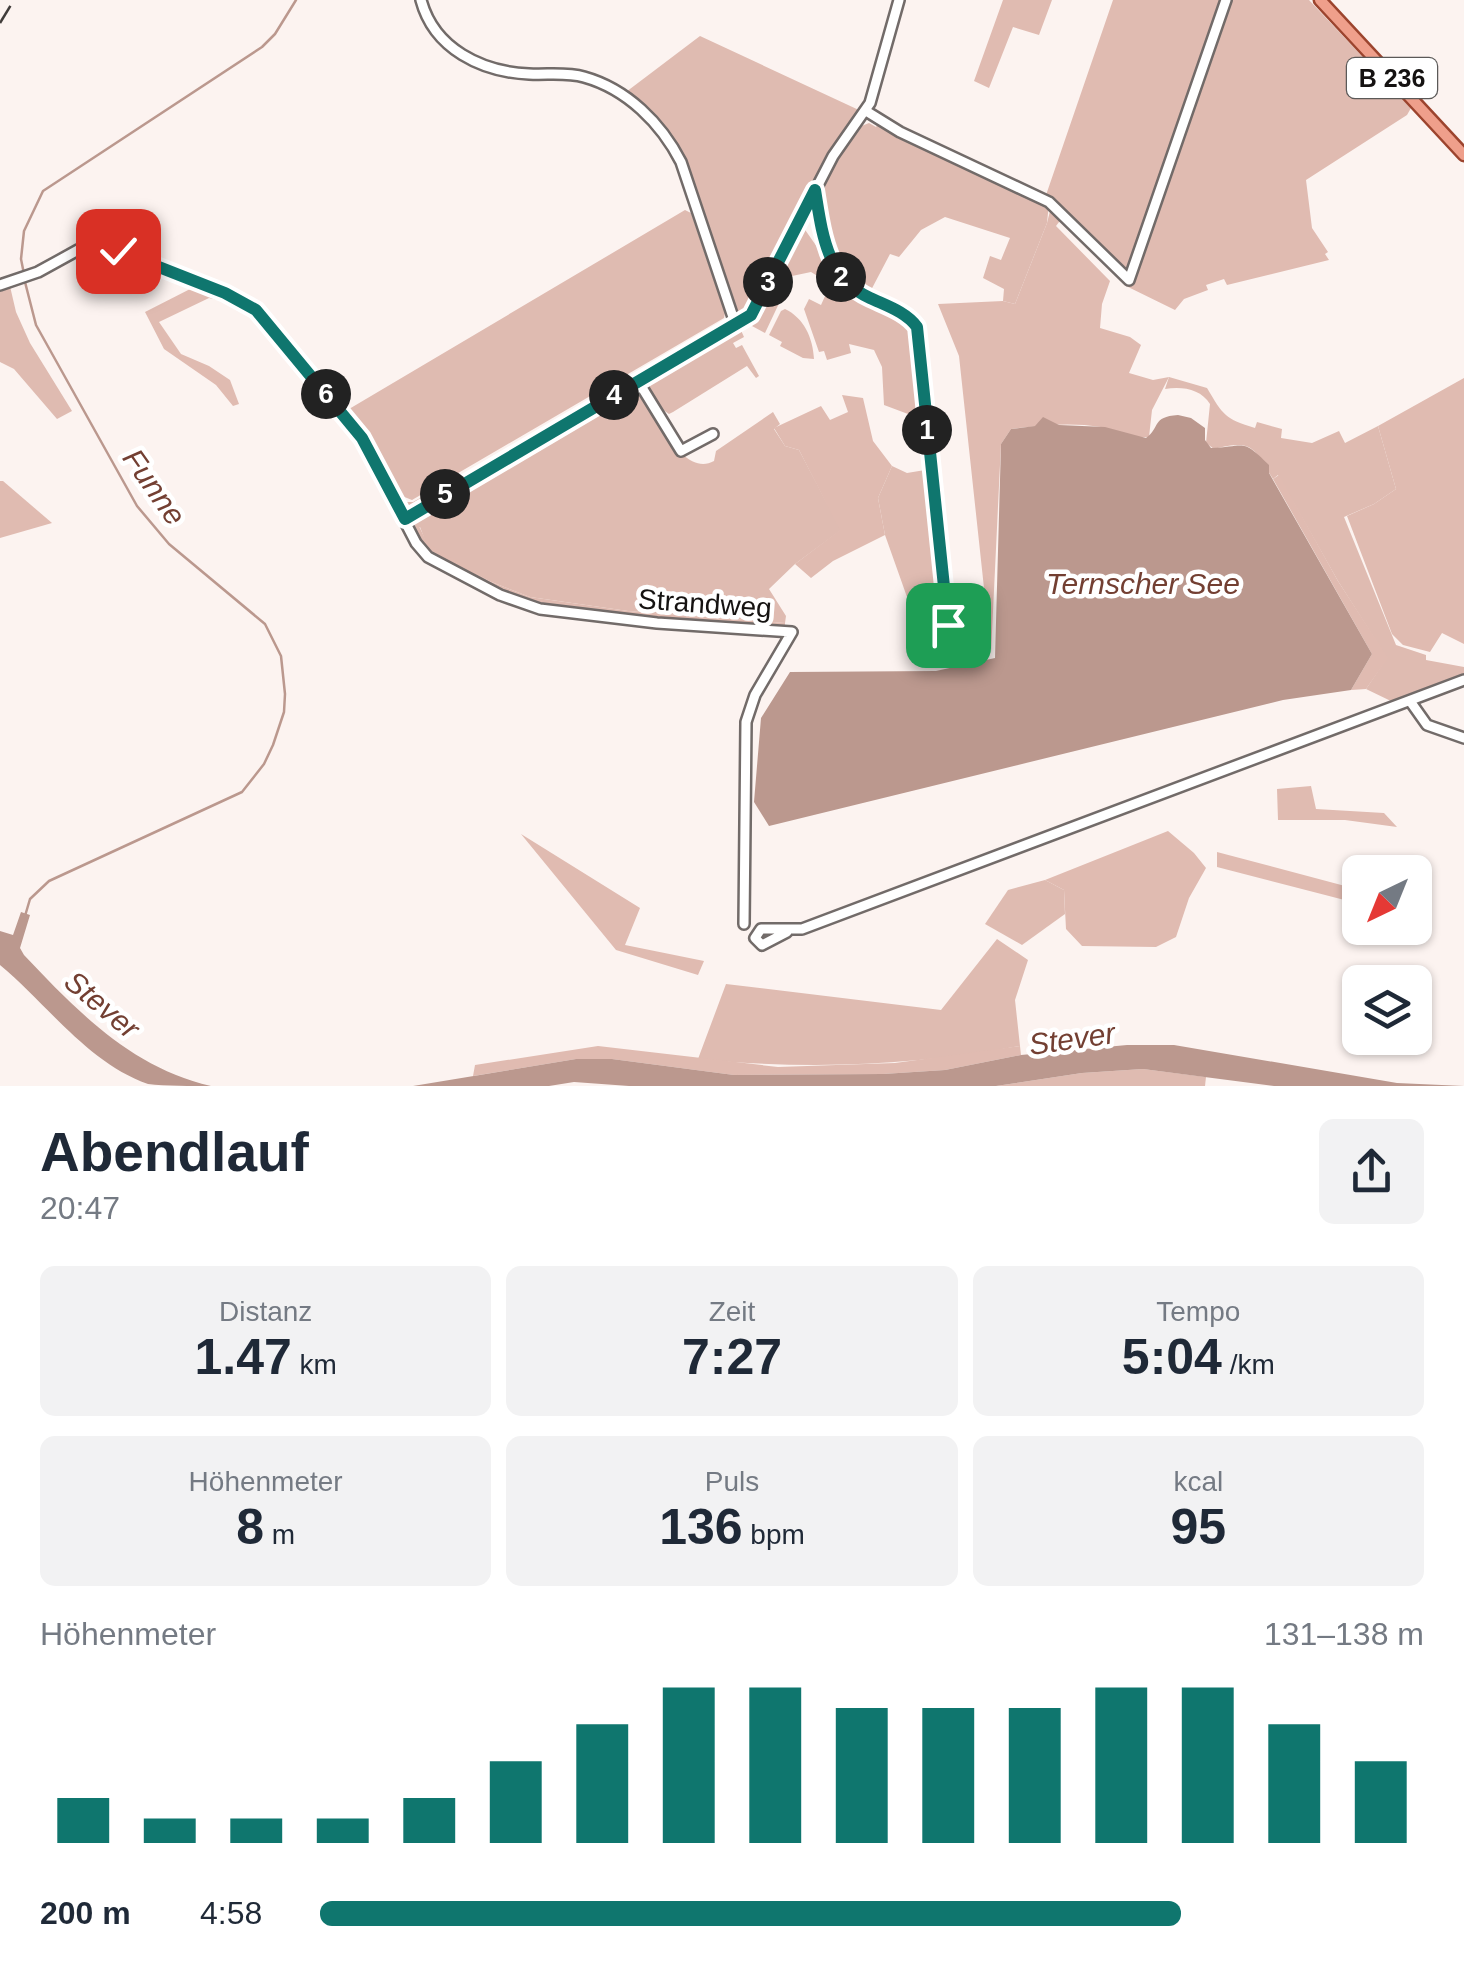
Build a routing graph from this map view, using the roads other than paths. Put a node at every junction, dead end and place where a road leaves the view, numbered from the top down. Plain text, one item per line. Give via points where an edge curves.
1 (421, 0) edge
2 (900, 0) edge
3 (1226, 0) edge
4 (1320, 0) edge
5 (866, 111) junction
6 (1464, 156) edge
7 (815, 190) junction
8 (0, 285) edge
9 (735, 323) junction
10 (638, 381) junction
11 (713, 434) dead end
12 (405, 519) junction
13 (948, 625) dead end
14 (1464, 680) edge
15 (1410, 701) junction
16 (1464, 738) edge
17 (744, 924) dead end
18 (787, 932) dead end

1 - 9 street via 441,38 478,64 586,78 617,90 645,114 681,162
2 - 5 street
3 - 5 street via 1129,280 1049,202
4 - 6 main road, B 236
5 - 7 street
7 - 9 street via 751,315
7 - 13 street via 824,247 842,278 917,327
8 - 12 street via 78,250 103,247 256,310 362,438
9 - 10 street
10 - 11 street via 681,452
10 - 12 street
12 - 17 street, Strandweg via 428,557 540,610 792,632 746,722
14 - 15 street
15 - 16 street via 1427,725
15 - 18 street

